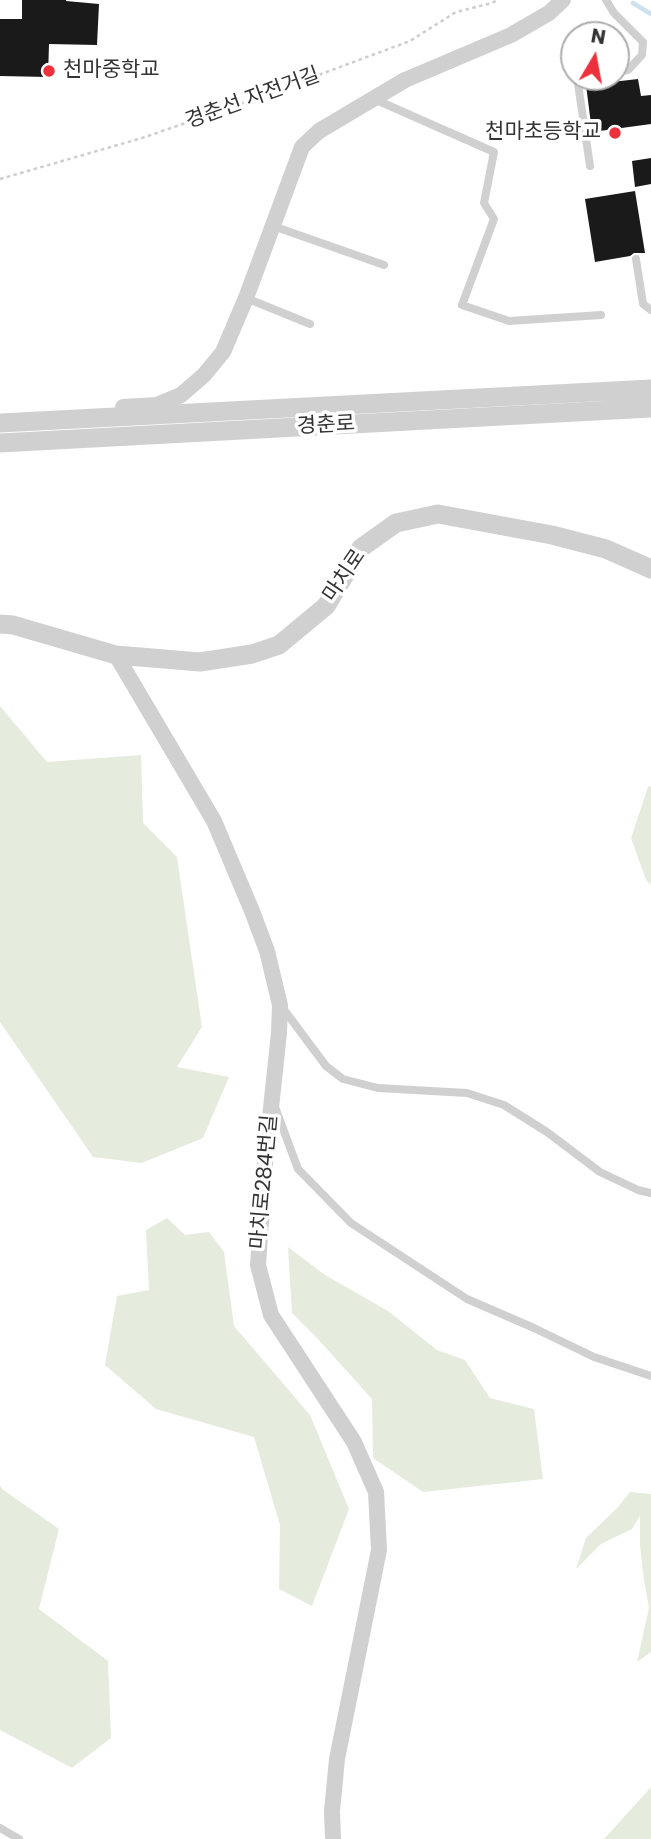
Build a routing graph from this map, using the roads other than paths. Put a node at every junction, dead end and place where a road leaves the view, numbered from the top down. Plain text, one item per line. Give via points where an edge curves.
1 (563, 0) edge
2 (606, 0) edge
3 (647, 45) edge
4 (630, 68) edge
5 (579, 91) edge
6 (374, 99) junction
7 (590, 166) dead end
8 (273, 226) junction
9 (636, 259) dead end
10 (384, 265) dead end
11 (246, 298) junction
12 (651, 310) edge
13 (601, 315) dead end
14 (310, 324) dead end
15 (651, 389) edge
16 (651, 408) edge
17 (0, 422) edge
18 (0, 443) edge
19 (651, 569) edge
20 (0, 624) edge
21 (116, 655) junction
22 (280, 1004) junction
23 (272, 1099) junction
24 (651, 1193) edge
25 (651, 1376) edge
26 (0, 1828) edge
27 (19, 1839) edge
28 (333, 1839) edge

1 - 6 street via 511,35 405,80
2 - 3 lane
3 - 4 lane
5 - 7 lane
6 - 8 street via 318,131 302,147
6 - 13 lane via 494,152 484,203 495,219 462,305 509,321
8 - 10 lane
8 - 11 street
9 - 12 lane via 643,304
11 - 14 lane
11 - 17 street via 223,352 181,395 157,405
15 - 17 street, 경춘로
16 - 18 street, 경춘로
19 - 21 street, 마치로 via 606,549 552,535 438,514 396,523 361,548 326,606 279,645 200,662
20 - 21 street, 마치로
21 - 22 street, 마치로284번길 via 214,821 260,931
22 - 23 street, 마치로284번길
22 - 24 lane via 327,1066 343,1079 378,1088 467,1093 503,1105 600,1172
23 - 25 lane via 298,1169 351,1223 467,1299 594,1357
23 - 28 street, 마치로284번길 via 258,1265 271,1315 355,1442 376,1492 379,1550 337,1759
26 - 27 lane

